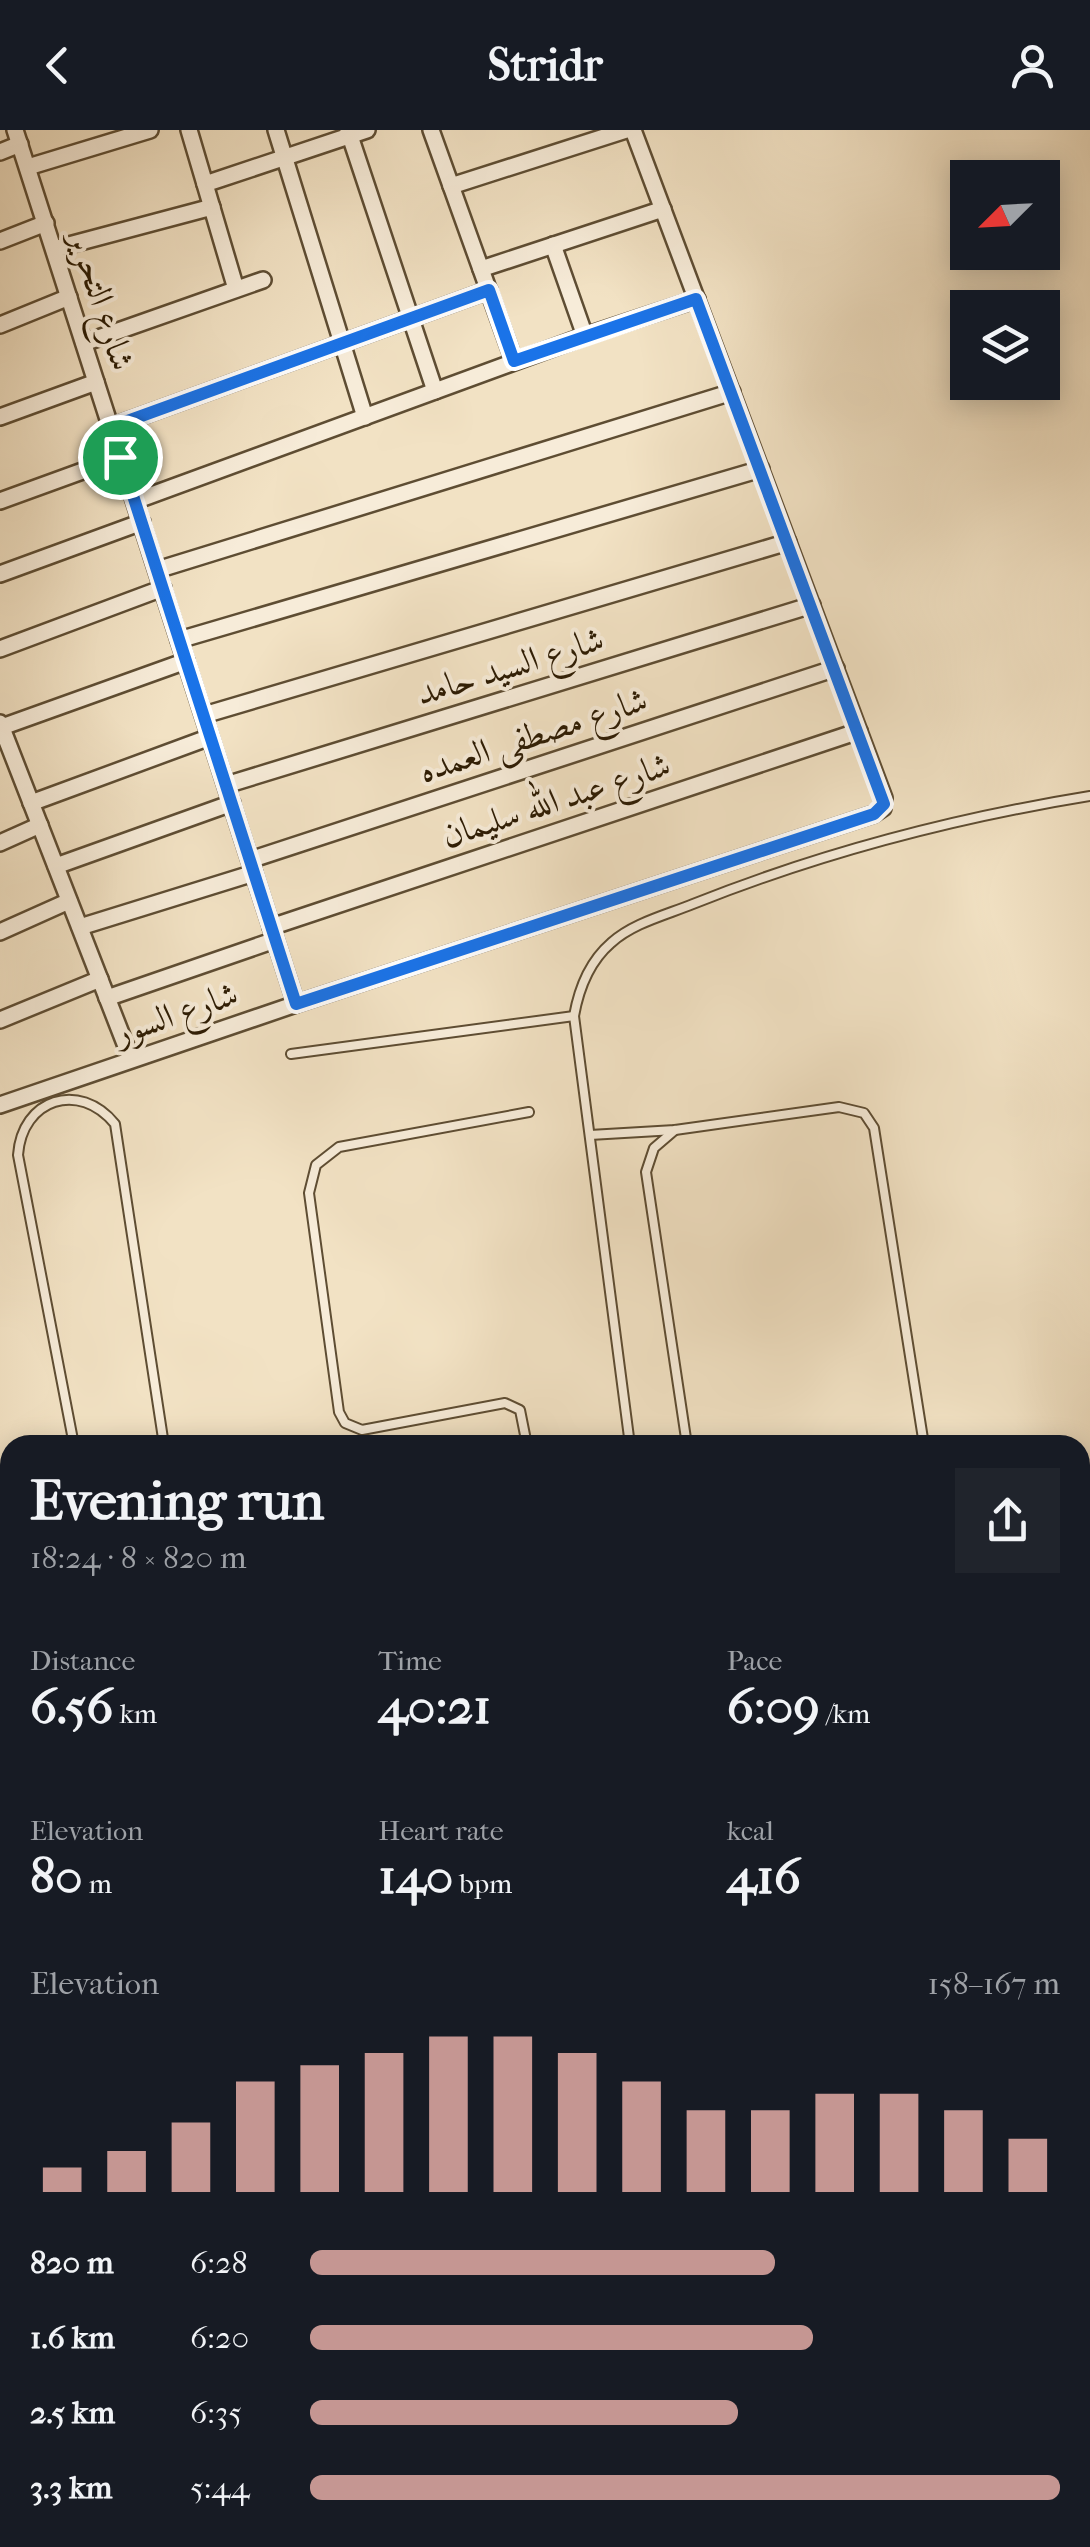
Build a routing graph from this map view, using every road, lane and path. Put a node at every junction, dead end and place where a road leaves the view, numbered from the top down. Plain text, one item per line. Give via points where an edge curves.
1 (150, 130) edge
2 (189, 130) edge
3 (276, 130) edge
4 (367, 130) edge
5 (432, 130) edge
6 (630, 130) edge
7 (349, 133) edge
8 (18, 137) edge
9 (0, 152) edge
10 (285, 158) junction
11 (28, 168) junction
12 (205, 184) junction
13 (451, 186) junction
14 (212, 207) junction
15 (663, 209) junction
16 (46, 224) junction
17 (0, 241) edge
18 (553, 245) junction
19 (54, 249) junction
20 (482, 268) junction
21 (264, 280) dead end
22 (236, 290) junction
23 (489, 290) junction
24 (69, 296) junction
25 (696, 299) junction
26 (410, 318) junction
27 (0, 325) edge
28 (584, 336) junction
29 (84, 343) junction
30 (342, 344) junction
31 (514, 361) junction
32 (96, 382) junction
33 (435, 392) junction
34 (732, 392) junction
35 (0, 417) edge
36 (364, 417) junction
37 (111, 427) junction
38 (120, 457) junction
39 (761, 469) junction
40 (0, 501) edge
41 (135, 501) junction
42 (142, 522) junction
43 (788, 542) junction
44 (157, 570) junction
45 (0, 574) edge
46 (162, 588) junction
47 (812, 605) junction
48 (179, 640) junction
49 (0, 649) edge
50 (186, 661) junction
51 (836, 668) junction
52 (204, 716) junction
53 (1, 725) edge
54 (859, 730) junction
55 (210, 737) junction
56 (6, 754) edge
57 (226, 785) junction
58 (1090, 796) edge
59 (31, 802) junction
60 (232, 804) junction
61 (40, 825) junction
62 (0, 843) edge
63 (56, 866) junction
64 (252, 866) junction
65 (69, 901) junction
66 (80, 928) junction
67 (0, 932) edge
68 (273, 933) junction
69 (100, 979) junction
70 (107, 998) junction
71 (296, 1004) junction
72 (574, 1016) junction
73 (0, 1020) edge
74 (291, 1054) dead end
75 (131, 1060) junction
76 (0, 1106) edge
77 (529, 1112) dead end
78 (675, 1130) junction
79 (590, 1135) junction
80 (72, 1435) edge
81 (162, 1435) edge
82 (526, 1435) edge
83 (629, 1435) edge
84 (685, 1435) edge
85 (922, 1435) edge

1 - 11 street
2 - 12 street
3 - 10 street
4 - 7 street
5 - 13 street
6 - 13 street
6 - 15 street
7 - 10 street
7 - 26 street
8 - 9 street
8 - 11 street, شارع التحرير
10 - 12 street
10 - 30 street
11 - 16 street, شارع التحرير
12 - 14 street
13 - 20 street
14 - 19 street
14 - 22 street
15 - 18 street
15 - 25 street
16 - 17 street
16 - 19 street, شارع التحرير
18 - 20 street
18 - 28 street
19 - 24 street, شارع التحرير
20 - 23 street
21 - 22 street
22 - 29 street
23 - 26 street
23 - 31 street
24 - 27 street
24 - 29 street, شارع التحرير
25 - 28 street
25 - 34 street
26 - 30 street
26 - 33 street
28 - 31 street
29 - 32 street, شارع التحرير
30 - 36 street
30 - 37 street
31 - 33 street
32 - 35 street
32 - 37 street, شارع التحرير
33 - 36 street
34 - 39 street
34 - 44 street
36 - 41 street
37 - 38 street, شارع التحرير
38 - 40 street
38 - 41 street, شارع التحرير
39 - 43 street
39 - 48 street
41 - 42 street, شارع التحرير
42 - 44 street, شارع التحرير
42 - 45 street
43 - 47 street
43 - 52 street
44 - 46 street, شارع التحرير
46 - 48 street, شارع التحرير
46 - 49 street
47 - 51 street
47 - 57 street, شارع السيد حامد
48 - 50 street, شارع التحرير
50 - 52 street, شارع التحرير
50 - 53 street
51 - 54 street
51 - 64 street, شارع مصطفى العمده
52 - 55 street, شارع التحرير
53 - 56 street
54 - 68 street, شارع عبد الله سليمان
54 - 71 street, شارع السور via 884,798 874,814
55 - 57 street, شارع التحرير
55 - 59 street
56 - 59 street
57 - 60 street, شارع التحرير
58 - 72 lane via 912,832 752,880 624,932 585,977
59 - 61 street
60 - 63 street
60 - 64 street, شارع التحرير
61 - 62 street
61 - 63 street
63 - 65 street
64 - 66 street, شارع مصطفى العمده
64 - 68 street, شارع التحرير
65 - 66 street
65 - 67 street
66 - 69 street
68 - 70 street, شارع عبد الله سليمان
68 - 71 street, شارع التحرير
69 - 70 street
69 - 73 street
70 - 75 street
71 - 75 street, شارع السور
72 - 74 lane
72 - 79 lane
75 - 76 street, شارع السور
77 - 82 lane via 338,1147 316,1165 309,1193 345,1423 362,1430 505,1403 520,1410
78 - 79 lane
78 - 84 lane via 654,1148 646,1172
78 - 85 lane via 848,1106 870,1120
79 - 83 lane
80 - 81 lane via 18,1154 27,1122 65,1100 88,1102 114,1124

